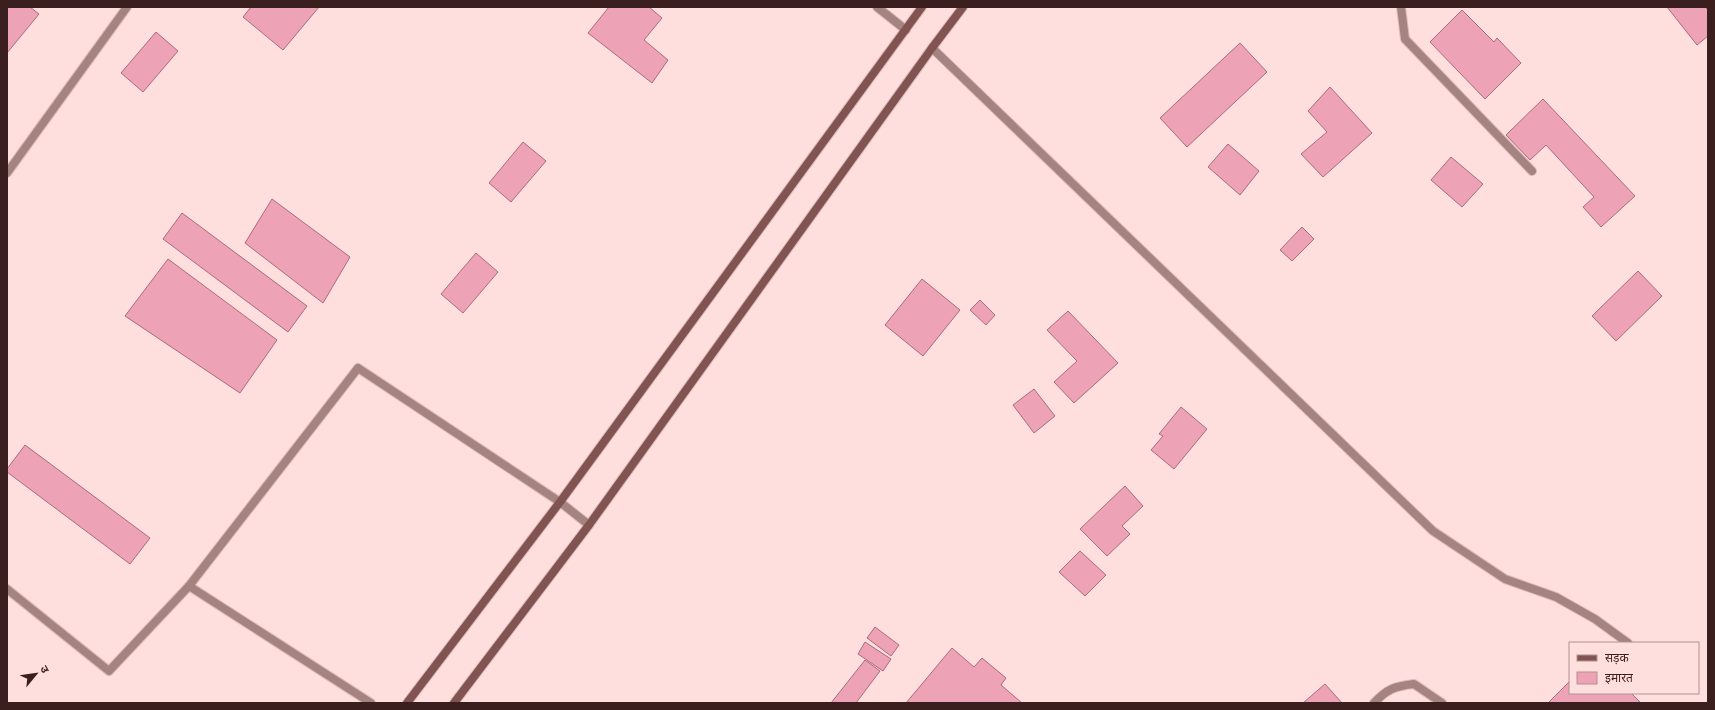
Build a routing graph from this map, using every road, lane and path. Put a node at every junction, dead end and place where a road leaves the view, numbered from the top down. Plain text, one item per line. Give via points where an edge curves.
1 (127, 7) edge
2 (877, 7) edge
3 (922, 7) edge
4 (963, 7) edge
5 (1401, 7) edge
6 (906, 30) junction
7 (932, 48) junction
8 (1532, 171) dead end
9 (7, 173) edge
10 (560, 502) junction
11 (589, 525) junction
12 (189, 586) junction
13 (7, 589) edge
14 (1627, 642) edge
15 (371, 703) edge
16 (407, 703) edge
17 (454, 703) edge
18 (1374, 703) edge
19 (1442, 703) edge

1 - 9 street
2 - 6 street
3 - 6 street
4 - 7 street
5 - 8 street via 1405,39
6 - 10 street
7 - 11 street
7 - 14 street via 1433,531 1505,579 1556,597 1595,619
10 - 11 street
10 - 12 street via 358,368
10 - 16 street
11 - 17 street
12 - 13 street via 109,671
12 - 15 street
18 - 19 street via 1383,694 1398,686 1414,684

